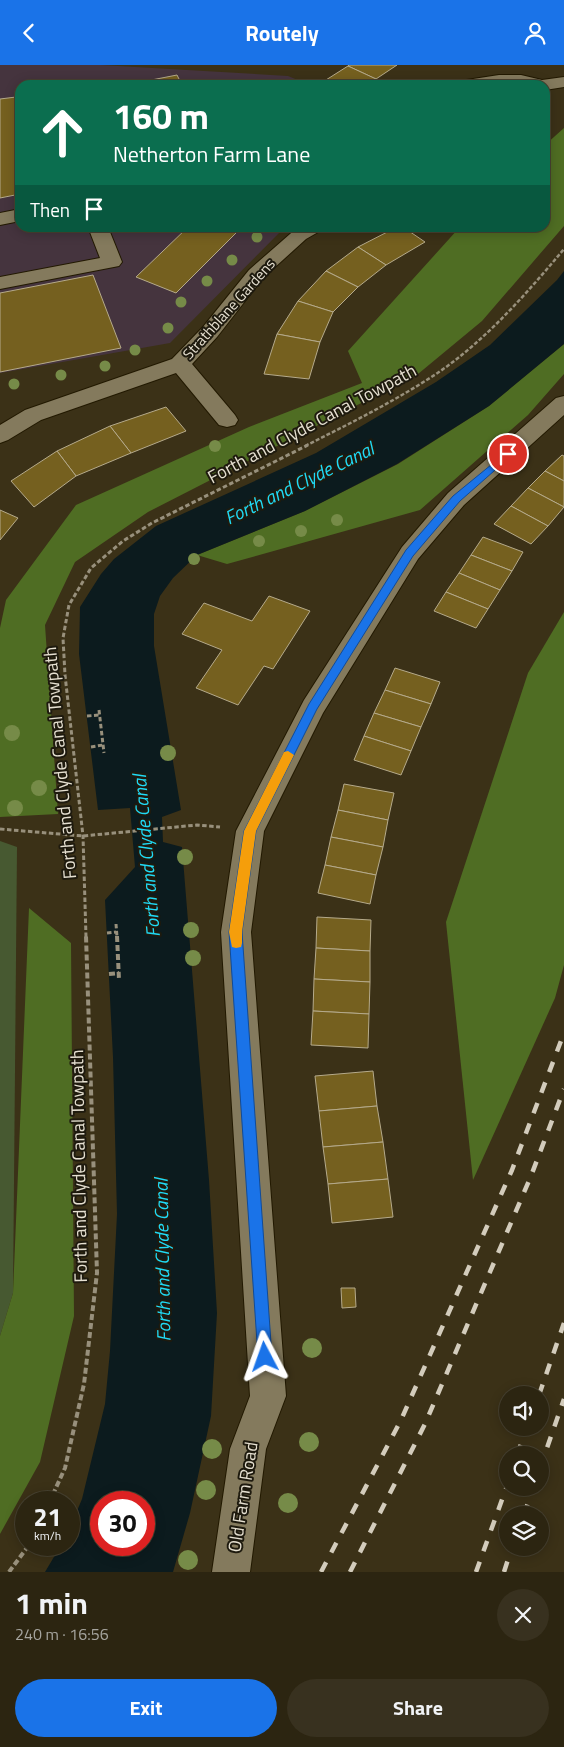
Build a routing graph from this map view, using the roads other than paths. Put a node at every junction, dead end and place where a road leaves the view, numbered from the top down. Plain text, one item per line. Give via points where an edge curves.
1 (499, 80) edge
2 (521, 80) edge
3 (564, 82) edge
4 (550, 84) edge
5 (15, 216) edge
6 (0, 219) edge
7 (100, 232) edge
8 (304, 232) edge
9 (0, 283) edge
10 (180, 363) junction
11 (564, 403) edge
12 (227, 420) dead end
13 (0, 435) edge
14 (231, 1572) edge

1 - 2 street
3 - 4 street
5 - 6 street
7 - 9 street via 112,262
8 - 10 street, Strathblane Gardens via 256,273 210,332
10 - 12 street
10 - 13 street, Strathblane Gardens via 33,415
11 - 14 street, Old Farm Road via 456,499 410,553 313,707 250,831 236,932 268,1396 248,1449

